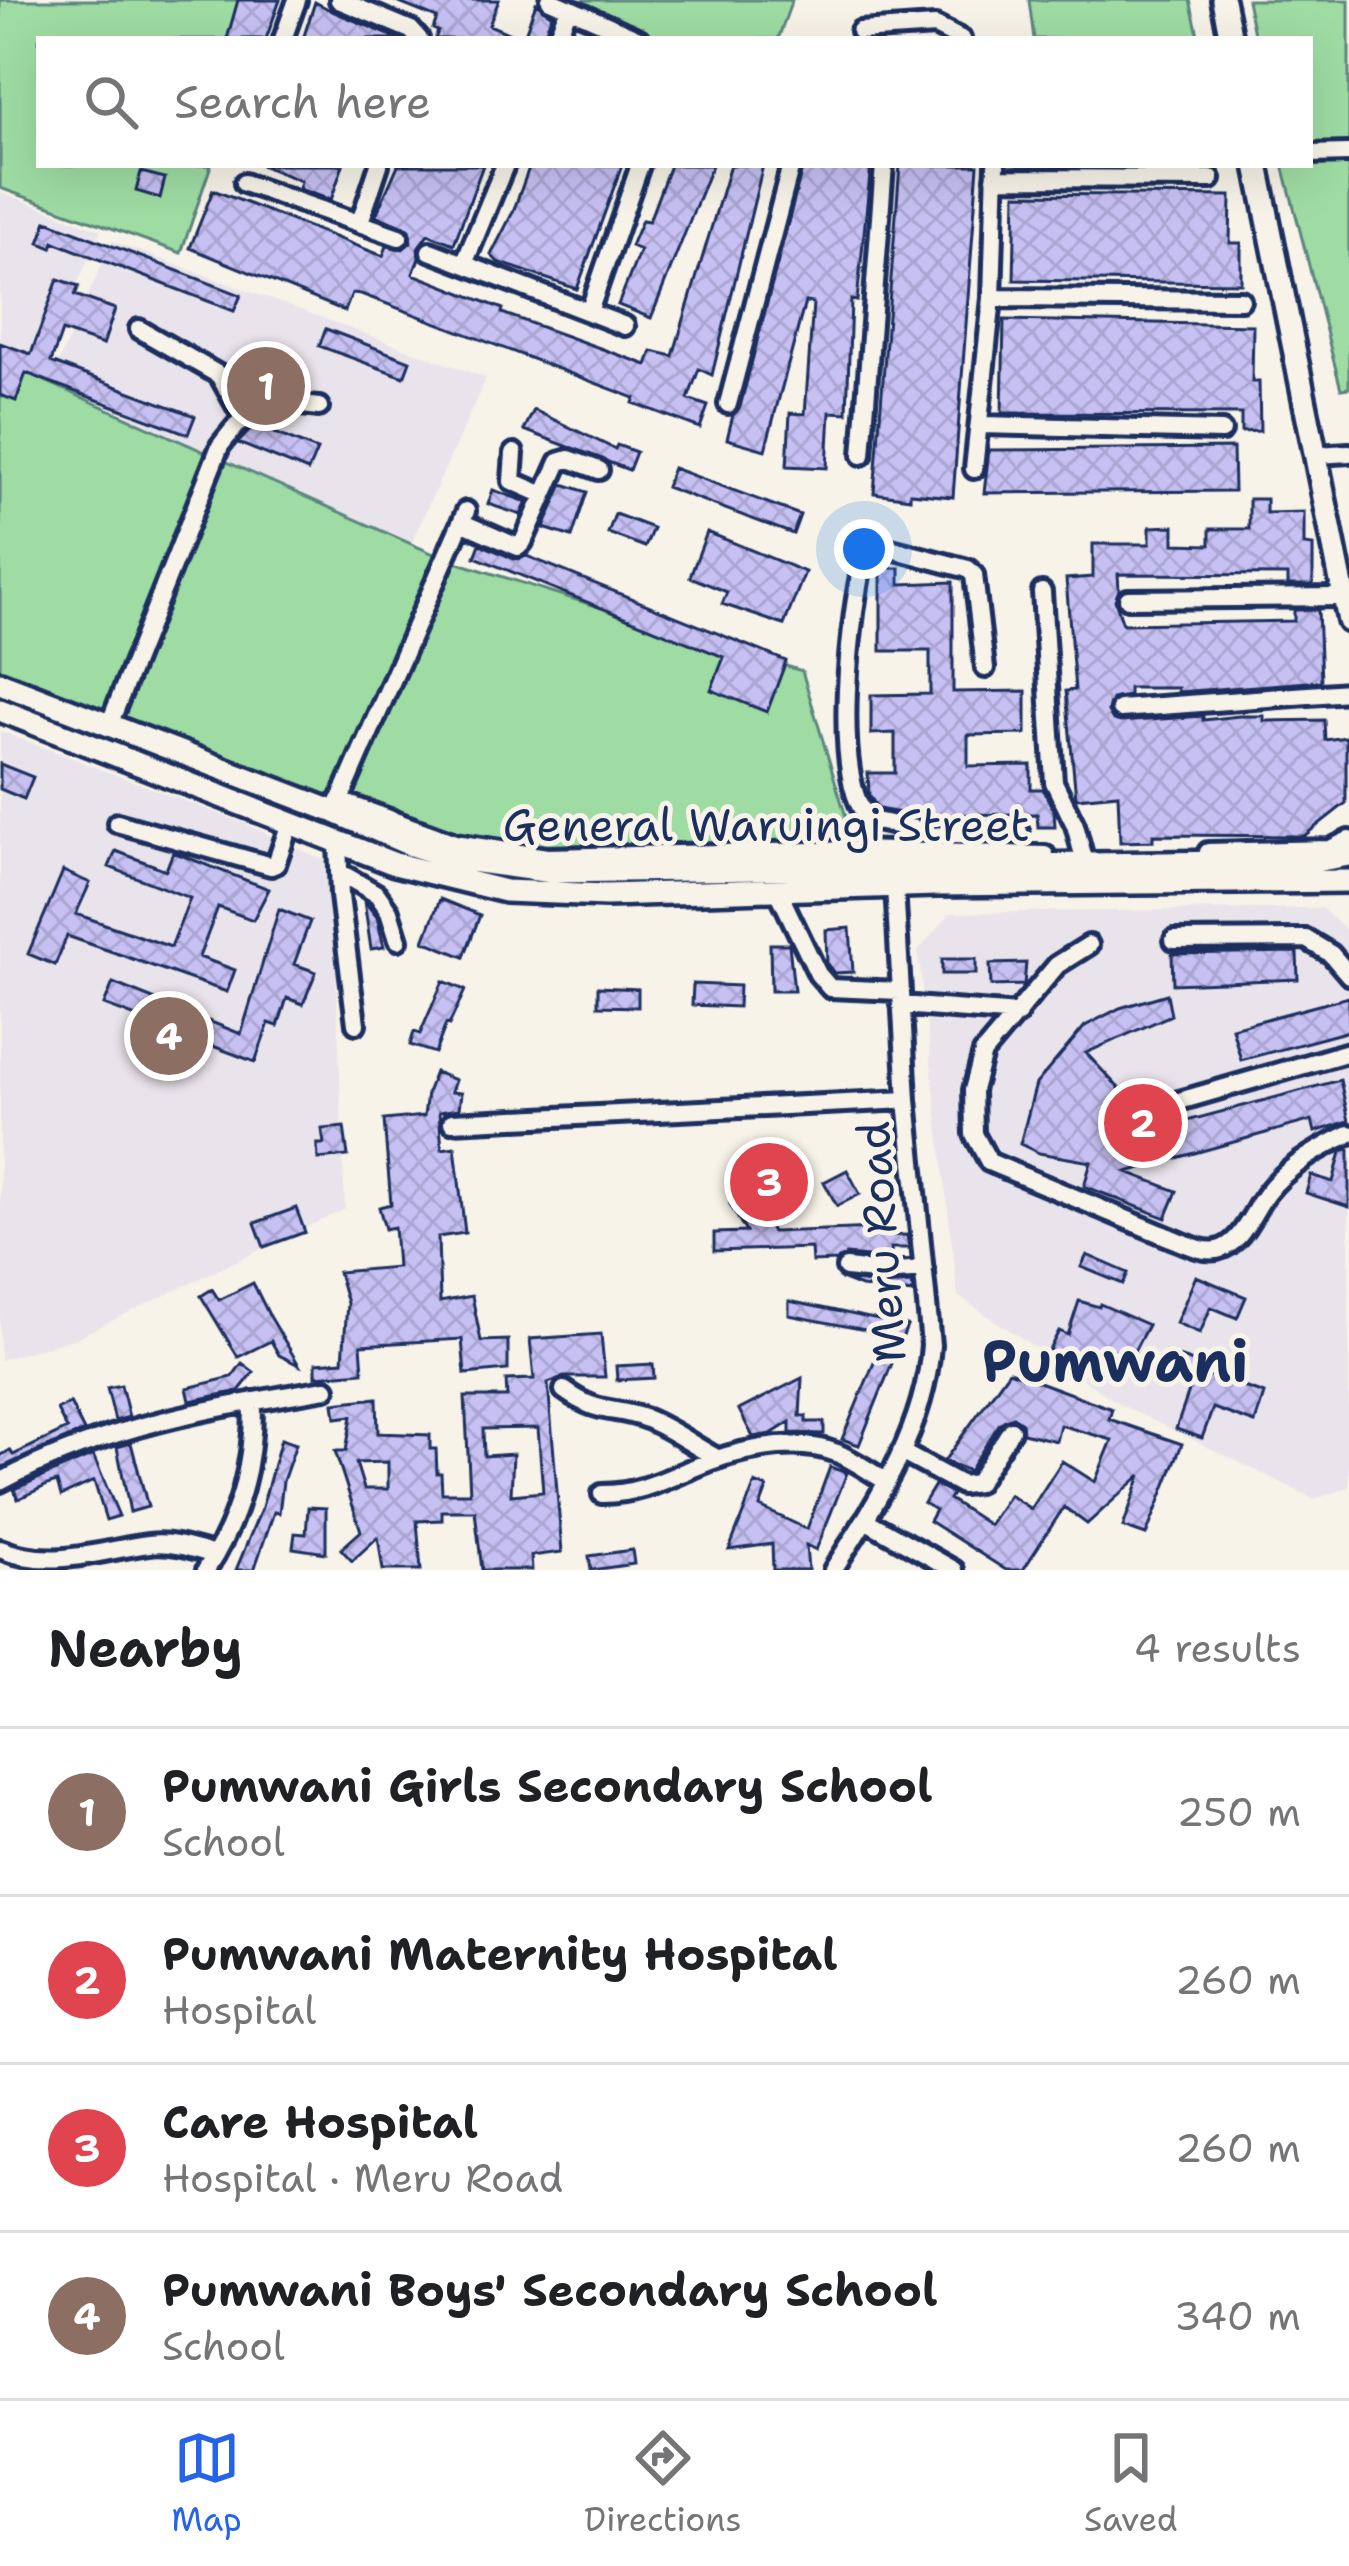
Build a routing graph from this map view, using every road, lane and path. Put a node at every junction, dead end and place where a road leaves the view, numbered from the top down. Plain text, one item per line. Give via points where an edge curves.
1 (297, 0) edge
2 (339, 0) edge
3 (550, 0) edge
4 (1223, 0) edge
5 (569, 8) junction
6 (860, 31) dead end
7 (284, 36) edge
8 (416, 36) edge
9 (557, 36) edge
10 (632, 36) edge
11 (955, 36) edge
12 (1230, 36) edge
13 (1349, 153) edge
14 (1313, 154) edge
15 (378, 168) edge
16 (504, 168) edge
17 (639, 168) edge
18 (790, 168) edge
19 (884, 168) edge
20 (1258, 168) edge
21 (995, 172) edge
22 (1210, 179) dead end
23 (244, 183) dead end
24 (360, 222) junction
25 (399, 237) dead end
26 (430, 251) dead end
27 (464, 264) junction
28 (992, 298) junction
29 (1241, 300) dead end
30 (589, 312) junction
31 (625, 326) dead end
32 (139, 329) dead end
33 (728, 404) dead end
34 (319, 406) dead end
35 (242, 416) junction
36 (981, 425) junction
37 (1222, 431) dead end
38 (514, 453) dead end
39 (1349, 453) edge
40 (1316, 454) junction
41 (862, 455) dead end
42 (974, 469) dead end
43 (599, 470) dead end
44 (544, 495) junction
45 (1042, 592) dead end
46 (1343, 596) junction
47 (1128, 599) dead end
48 (1349, 622) edge
49 (985, 668) dead end
50 (0, 683) edge
51 (1349, 692) edge
52 (1120, 709) dead end
53 (0, 710) edge
54 (109, 725) junction
55 (337, 807) junction
56 (117, 823) dead end
57 (290, 823) junction
58 (1019, 831) dead end
59 (1349, 840) edge
60 (338, 842) junction
61 (933, 845) junction
62 (1083, 855) junction
63 (1349, 855) edge
64 (339, 872) junction
65 (1349, 881) edge
66 (895, 886) junction
67 (777, 890) junction
68 (398, 940) dead end
69 (1174, 940) dead end
70 (1089, 945) dead end
71 (1349, 975) edge
72 (900, 998) junction
73 (1018, 1014) junction
74 (356, 1024) dead end
75 (1349, 1052) edge
76 (907, 1100) junction
77 (1155, 1108) dead end
78 (452, 1122) dead end
79 (1349, 1134) edge
80 (846, 1268) dead end
81 (924, 1269) junction
82 (326, 1389) dead end
83 (564, 1390) dead end
84 (253, 1401) junction
85 (1011, 1430) dead end
86 (902, 1452) junction
87 (717, 1458) junction
88 (886, 1481) junction
89 (0, 1482) edge
90 (602, 1494) dead end
91 (865, 1520) junction
92 (0, 1549) edge
93 (210, 1563) edge
94 (833, 1570) edge
95 (954, 1570) edge

1 - 7 street
2 - 8 street
3 - 5 street
4 - 12 main road
5 - 9 street
5 - 10 street
6 - 11 street via 935,26
13 - 14 street
15 - 24 street
16 - 27 street
17 - 30 street
18 - 33 street
19 - 41 street
20 - 40 main road
21 - 22 street
21 - 28 street
23 - 24 street
24 - 25 street
26 - 27 street
27 - 30 street
28 - 29 street
28 - 36 street
30 - 31 street
32 - 35 street via 219,375
34 - 35 street via 278,402
35 - 54 street via 220,446
36 - 37 street
36 - 42 street
38 - 44 street via 512,482
39 - 40 street
40 - 46 main road
43 - 44 street via 563,460
44 - 55 street via 518,547 464,517
45 - 62 street via 1054,782
46 - 47 street
46 - 48 main road
49 - 61 street via 974,574 884,547 865,553 845,708 854,796 870,820 921,830
50 - 54 main road, General Waruingi Street
51 - 52 street
53 - 57 main road, General Waruingi Street
54 - 55 main road, General Waruingi Street
55 - 61 street via 455,843 547,857
55 - 63 main road, General Waruingi Street via 456,859 552,872
56 - 57 street via 271,866
57 - 60 main road, General Waruingi Street
58 - 61 street
59 - 62 street via 1330,849
60 - 64 street
60 - 67 main road, General Waruingi Street via 505,891
61 - 62 street
64 - 68 street via 385,903
64 - 74 street
65 - 66 main road, General Waruingi Street
66 - 67 main road, General Waruingi Street
66 - 72 street, Meru Road
67 - 72 street via 830,988
69 - 71 street via 1306,939
70 - 73 street via 1058,965
72 - 73 street
72 - 76 street, Meru Road
73 - 79 street via 976,1070 974,1134 989,1162 1202,1250 1231,1243 1264,1196 1312,1152
75 - 77 street
76 - 78 street
76 - 81 street, Meru Road
80 - 81 street
81 - 86 street, Meru Road via 930,1367
82 - 84 street
83 - 87 street via 584,1405 664,1427
84 - 89 street via 128,1431
84 - 93 street via 250,1469
85 - 86 street via 970,1485
86 - 88 street, Meru Road
87 - 88 street via 811,1447
87 - 90 street via 647,1489
88 - 91 street, Meru Road
91 - 94 street, Meru Road
91 - 95 street
92 - 93 street via 61,1565 160,1543

